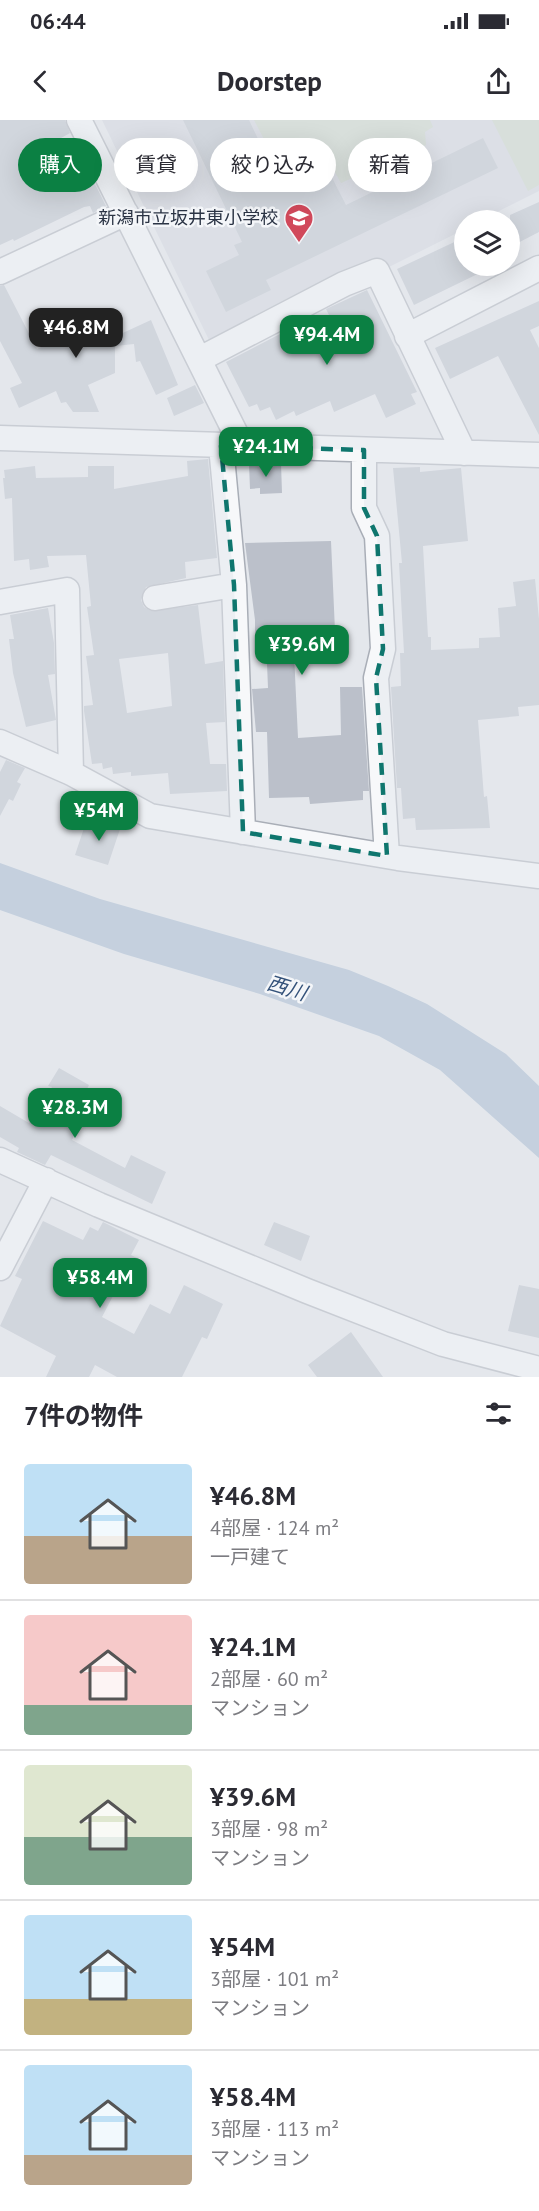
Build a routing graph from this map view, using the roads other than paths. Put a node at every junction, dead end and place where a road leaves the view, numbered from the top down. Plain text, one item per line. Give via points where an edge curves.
1 (79, 120) edge
2 (126, 213) junction
3 (539, 268) edge
4 (0, 272) edge
5 (406, 336) junction
6 (200, 359) junction
7 (0, 438) edge
8 (231, 446) junction
9 (364, 450) junction
10 (464, 453) junction
11 (539, 455) edge
12 (234, 585) junction
13 (155, 598) dead end
14 (0, 602) edge
15 (0, 742) edge
16 (71, 773) junction
17 (243, 832) junction
18 (387, 856) junction
19 (539, 876) edge
20 (0, 1160) edge
21 (46, 1180) junction
22 (0, 1268) edge
23 (539, 1369) edge

1 - 2 street
2 - 4 street
2 - 6 street
3 - 5 street
5 - 6 street via 377,271 344,284
5 - 10 street
6 - 8 street
7 - 8 street
8 - 9 street
8 - 12 street
9 - 10 street
9 - 18 street via 364,508 376,536 378,558 383,649 376,678
10 - 11 street
12 - 13 street
12 - 17 street
14 - 16 street via 67,590
15 - 16 street
16 - 17 street via 150,816
17 - 18 street
18 - 19 street
20 - 21 street
21 - 22 street
21 - 23 street via 422,1336

